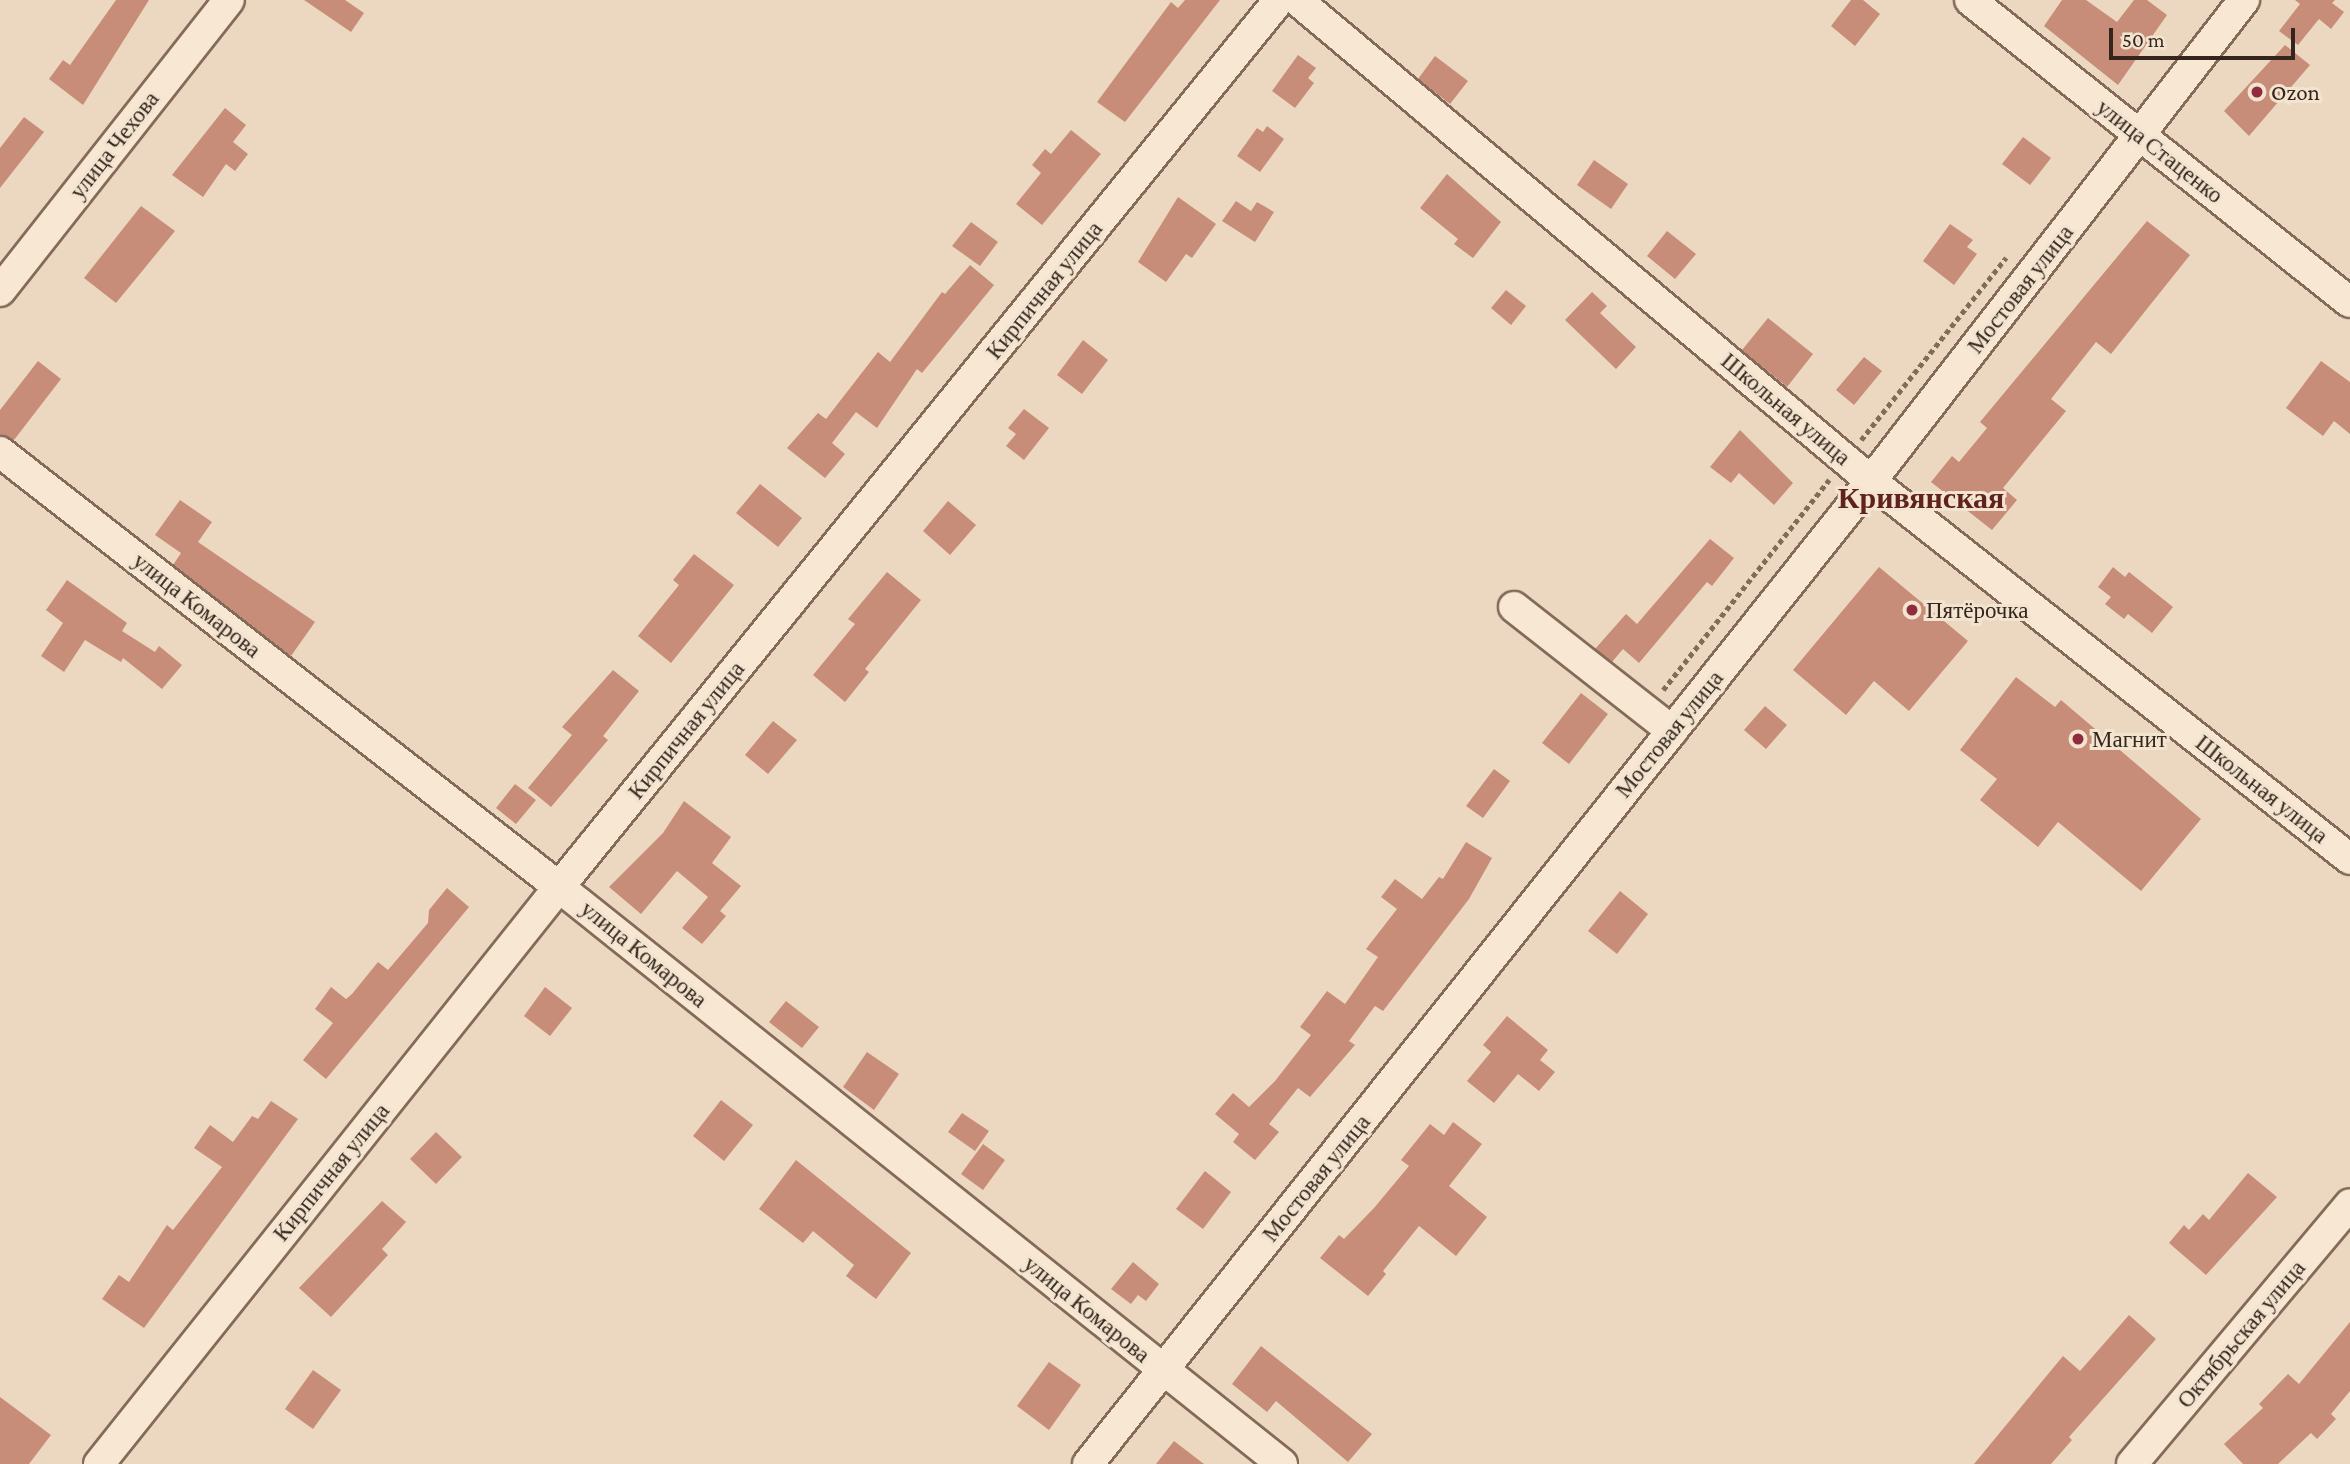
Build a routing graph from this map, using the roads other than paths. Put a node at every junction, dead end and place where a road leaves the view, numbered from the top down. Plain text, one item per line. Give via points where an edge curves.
1 (229, 0) edge
2 (1279, 0) edge
3 (1297, 0) edge
4 (1970, 0) edge
5 (2244, 0) edge
6 (2139, 134) junction
7 (0, 291) edge
8 (2350, 302) edge
9 (0, 452) edge
10 (1871, 481) junction
11 (1514, 607) dead end
12 (1672, 731) junction
13 (2350, 859) edge
14 (559, 887) junction
15 (2350, 1204) edge
16 (1163, 1370) junction
17 (99, 1464) edge
18 (1088, 1464) edge
19 (1282, 1464) edge
20 (2132, 1464) edge

1 - 7 street, улица Чехова
2 - 14 street, Кирпичная улица
3 - 10 street, Школьная улица
4 - 6 street, улица Стаценко
5 - 6 street, Мостовая улица
6 - 8 street, улица Стаценко
6 - 10 street, Мостовая улица
9 - 14 street, улица Комарова
10 - 12 street, Мостовая улица
10 - 13 street, Школьная улица
11 - 12 street
12 - 16 street, Мостовая улица
14 - 16 street, улица Комарова
14 - 17 street, Кирпичная улица
15 - 20 street, Октябрьская улица
16 - 18 street, Мостовая улица
16 - 19 street, улица Комарова

